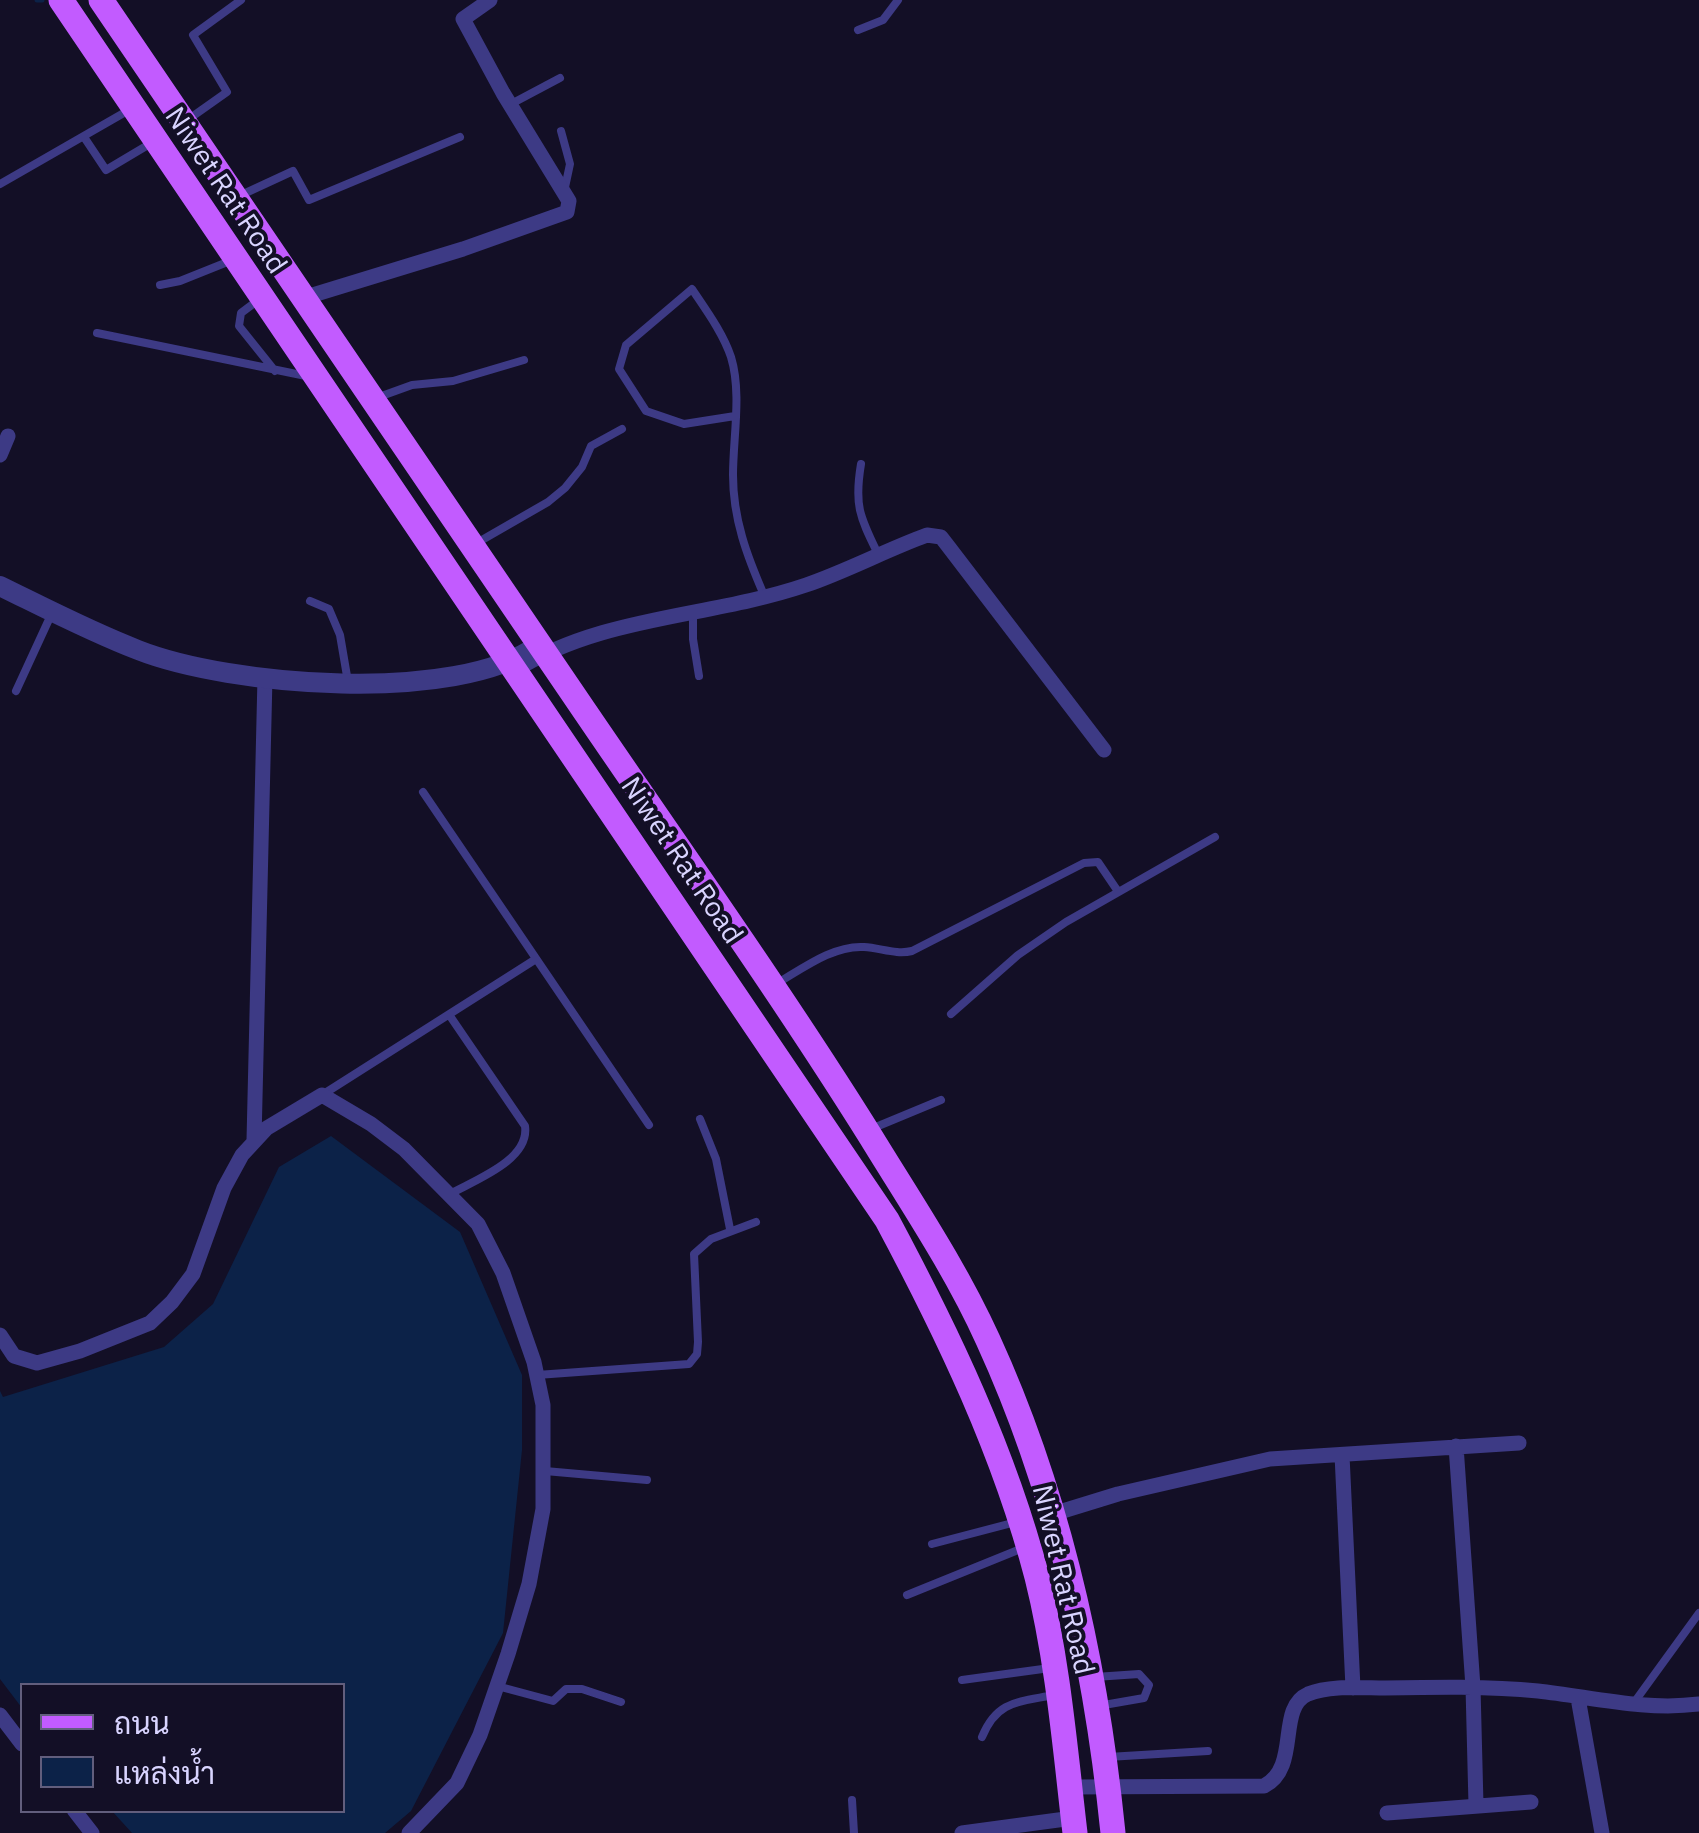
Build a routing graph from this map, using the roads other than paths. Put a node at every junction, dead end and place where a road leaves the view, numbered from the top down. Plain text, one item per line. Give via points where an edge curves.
1 (61, 0) edge
2 (101, 0) edge
3 (241, 0) edge
4 (490, 0) edge
5 (898, 0) edge
6 (858, 30) dead end
7 (560, 78) dead end
8 (511, 104) junction
9 (132, 108) junction
10 (184, 122) junction
11 (560, 131) dead end
12 (84, 136) junction
13 (460, 137) dead end
14 (154, 141) junction
15 (0, 184) edge
16 (564, 192) junction
17 (235, 198) junction
18 (234, 259) junction
19 (160, 285) dead end
20 (261, 298) junction
21 (303, 298) junction
22 (97, 333) dead end
23 (524, 360) dead end
24 (277, 372) junction
25 (315, 378) junction
26 (372, 399) junction
27 (735, 416) junction
28 (622, 429) dead end
29 (8, 436) dead end
30 (0, 455) edge
31 (861, 464) dead end
32 (471, 546) junction
33 (878, 554) junction
34 (2, 593) edge
35 (764, 596) junction
36 (310, 601) dead end
37 (53, 611) junction
38 (692, 612) junction
39 (541, 648) junction
40 (512, 667) junction
41 (699, 676) dead end
42 (265, 678) junction
43 (348, 682) junction
44 (16, 692) dead end
45 (1104, 750) dead end
46 (423, 792) dead end
47 (1215, 837) dead end
48 (1117, 890) junction
49 (536, 958) junction
50 (772, 986) junction
51 (951, 1014) dead end
52 (450, 1016) junction
53 (322, 1095) junction
54 (941, 1100) dead end
55 (700, 1118) dead end
56 (649, 1125) dead end
57 (867, 1131) junction
58 (254, 1140) junction
59 (450, 1194) junction
60 (756, 1222) dead end
61 (730, 1229) junction
62 (0, 1335) edge
63 (538, 1375) junction
64 (1520, 1442) dead end
65 (1456, 1446) junction
66 (1342, 1455) junction
67 (545, 1471) junction
68 (647, 1480) dead end
69 (1053, 1514) junction
70 (1020, 1520) junction
71 (932, 1544) dead end
72 (1028, 1546) junction
73 (906, 1595) dead end
74 (1699, 1613) edge
75 (1054, 1667) junction
76 (1091, 1677) junction
77 (962, 1680) dead end
78 (497, 1686) junction
79 (1473, 1687) junction
80 (1353, 1688) junction
81 (1058, 1694) junction
82 (1578, 1698) junction
83 (621, 1702) dead end
84 (1632, 1704) junction
85 (1699, 1704) edge
86 (1096, 1706) junction
87 (0, 1715) edge
88 (982, 1737) dead end
89 (20, 1741) edge
90 (1208, 1751) dead end
91 (1104, 1758) junction
92 (1108, 1785) junction
93 (1072, 1788) junction
94 (852, 1800) dead end
95 (1531, 1802) dead end
96 (1476, 1806) junction
97 (76, 1813) edge
98 (1387, 1813) dead end
99 (1074, 1826) edge
100 (92, 1833) edge
101 (410, 1833) edge
102 (854, 1833) edge
103 (962, 1833) edge
104 (1113, 1833) edge
105 (1602, 1833) edge

1 - 9 main road, Niwet Rat Road
2 - 10 main road, Niwet Rat Road
3 - 10 lane via 194,36 227,92
4 - 8 street via 463,19
5 - 6 lane via 883,20
7 - 8 lane
8 - 16 street
9 - 12 lane
9 - 14 main road, Niwet Rat Road
10 - 17 main road, Niwet Rat Road
11 - 16 lane via 570,164
12 - 14 lane via 106,170
12 - 15 lane
13 - 17 lane via 309,200 293,172
14 - 18 main road, Niwet Rat Road
16 - 21 street via 568,212
17 - 21 main road, Niwet Rat Road
18 - 19 lane
18 - 20 main road, Niwet Rat Road
20 - 24 lane via 241,313 239,326
20 - 25 main road, Niwet Rat Road
21 - 26 main road, Niwet Rat Road
22 - 24 lane
23 - 26 lane
24 - 25 lane
25 - 40 main road, Niwet Rat Road
26 - 32 main road, Niwet Rat Road
27 - 27 lane via 731,359 692,289 626,345 619,370 646,411 684,424
27 - 35 lane via 733,480 741,542
28 - 32 lane via 591,446 582,466 548,502
29 - 30 street
31 - 33 lane via 858,514
32 - 39 main road, Niwet Rat Road
33 - 35 street
33 - 45 street via 926,535 940,538
34 - 37 street
35 - 38 street
36 - 43 lane via 329,609
37 - 42 street via 140,652
37 - 44 lane
38 - 39 street
38 - 41 lane
39 - 40 street
39 - 50 main road, Niwet Rat Road
40 - 43 street
40 - 70 main road, Niwet Rat Road via 887,1220 958,1358
42 - 43 street
42 - 58 street
46 - 49 lane
47 - 48 lane
48 - 50 lane via 1098,862 1084,863 912,951 850,946
48 - 51 lane via 1018,955
49 - 52 lane
49 - 56 lane
50 - 57 main road, Niwet Rat Road
52 - 53 lane
52 - 59 lane via 526,1134 514,1155
53 - 58 street
53 - 59 street via 404,1149
54 - 57 lane
55 - 61 lane
57 - 69 main road, Niwet Rat Road via 973,1308 1017,1407
58 - 62 street via 224,1188 193,1274 150,1323 37,1362 14,1356
59 - 63 street via 488,1242
60 - 61 lane
61 - 63 lane via 694,1254 698,1342 688,1364
63 - 67 street
64 - 65 street
65 - 66 street
65 - 79 street
66 - 69 street via 1270,1459
66 - 80 street
67 - 68 lane
67 - 78 street via 529,1584
69 - 76 main road, Niwet Rat Road
70 - 71 lane
70 - 72 main road, Niwet Rat Road
72 - 73 lane
72 - 75 main road, Niwet Rat Road
74 - 84 lane
75 - 77 lane
75 - 81 main road, Niwet Rat Road
76 - 86 main road, Niwet Rat Road
76 - 86 lane via 1140,1674 1149,1685 1144,1698
78 - 83 lane via 553,1701 566,1689 582,1689
78 - 101 street via 458,1783
79 - 80 street
79 - 82 street
79 - 96 street
80 - 92 street via 1300,1700 1283,1767 1264,1786
81 - 88 lane via 1003,1707
81 - 93 main road, Niwet Rat Road
82 - 84 street
82 - 105 street
84 - 85 street
86 - 91 main road, Niwet Rat Road
87 - 89 street
90 - 91 lane
91 - 92 main road, Niwet Rat Road
92 - 93 street
92 - 104 main road, Niwet Rat Road
93 - 99 main road, Niwet Rat Road
94 - 102 lane
95 - 96 street
96 - 98 street
97 - 100 street
99 - 103 street

